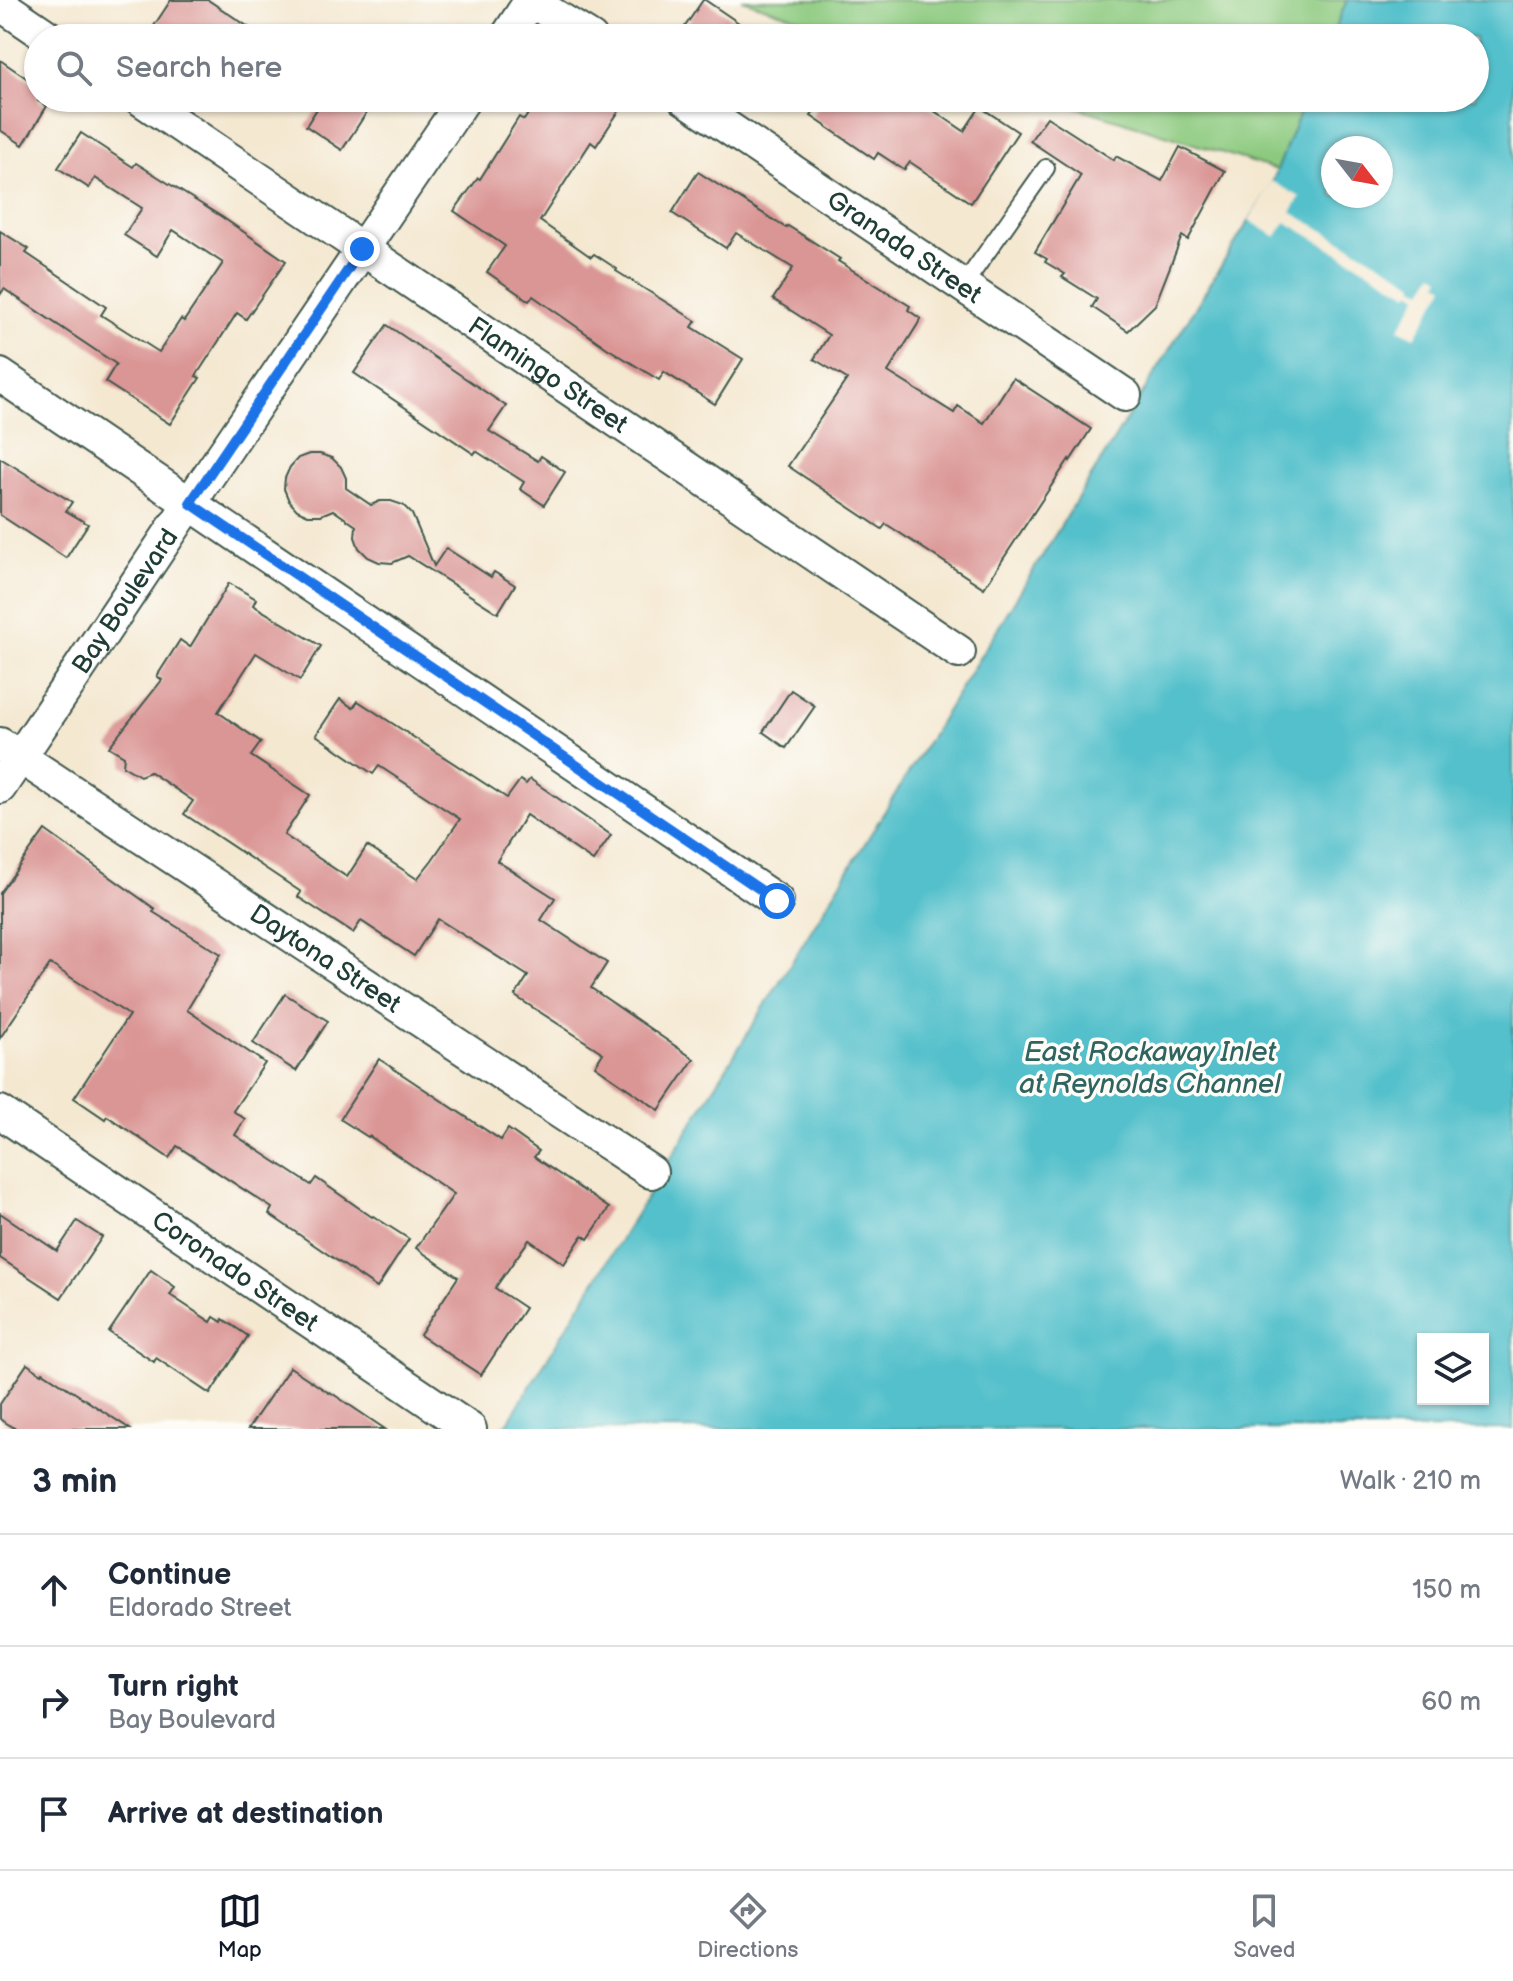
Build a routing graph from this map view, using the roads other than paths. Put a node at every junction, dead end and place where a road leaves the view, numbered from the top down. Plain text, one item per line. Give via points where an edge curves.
1 (531, 1) edge
2 (0, 4) edge
3 (29, 24) edge
4 (515, 24) edge
5 (568, 24) edge
6 (160, 112) edge
7 (455, 112) edge
8 (705, 112) edge
9 (1046, 168) dead end
10 (362, 249) junction
11 (963, 286) junction
12 (0, 375) edge
13 (1125, 395) dead end
14 (190, 503) junction
15 (959, 652) dead end
16 (10, 751) edge
17 (0, 787) edge
18 (777, 901) dead end
19 (0, 1112) edge
20 (651, 1172) dead end
21 (470, 1429) edge

1 - 4 street
1 - 5 street
2 - 3 street
6 - 10 street, Flamingo Street
7 - 10 street, Bay Boulevard
8 - 11 street, Granada Street
9 - 11 lane
10 - 14 street, Bay Boulevard
10 - 15 street, Flamingo Street
11 - 13 street, Granada Street
12 - 14 street
14 - 16 street, Bay Boulevard
14 - 18 street
16 - 17 street, Bay Boulevard
16 - 20 street, Daytona Street
19 - 21 street, Coronado Street

